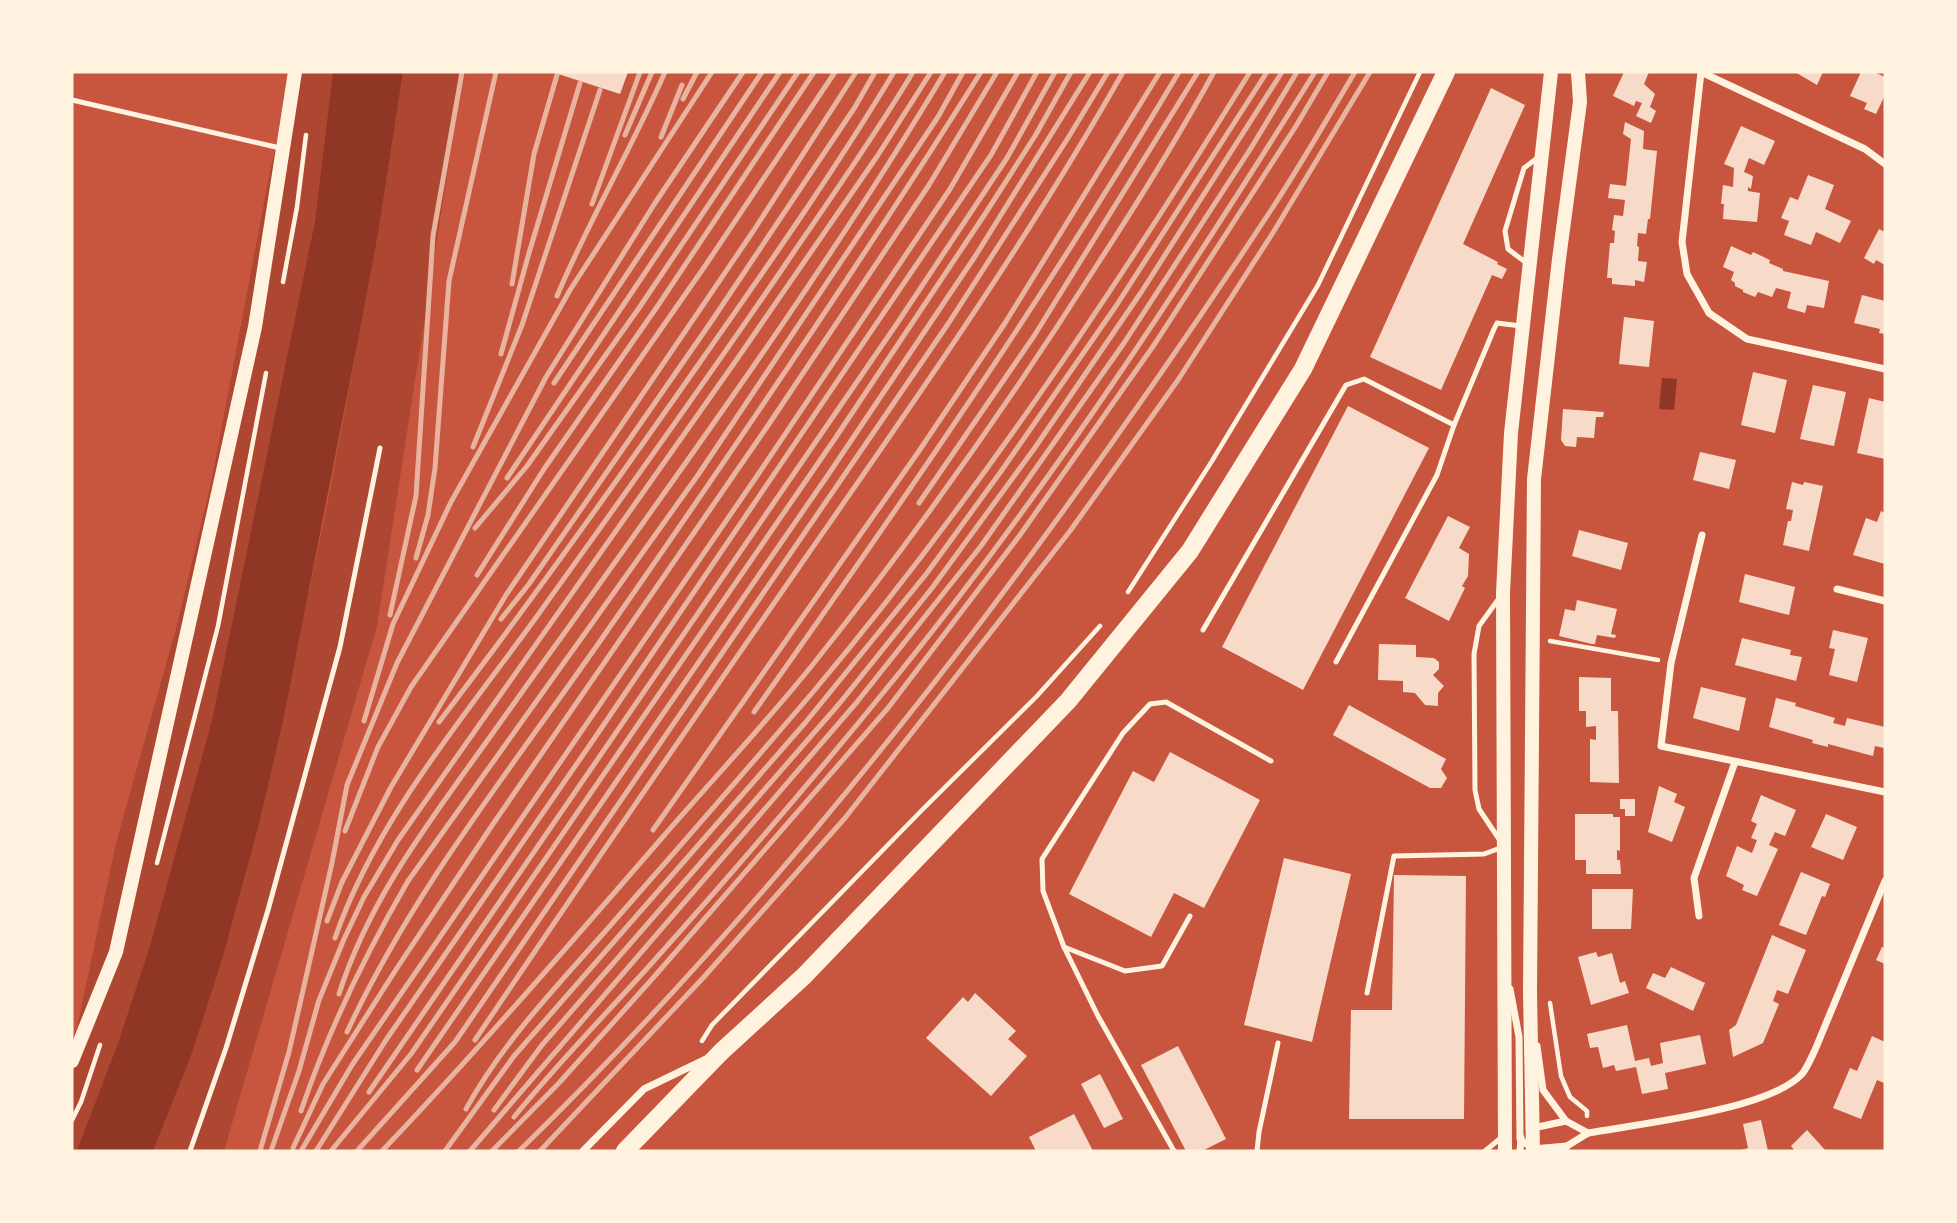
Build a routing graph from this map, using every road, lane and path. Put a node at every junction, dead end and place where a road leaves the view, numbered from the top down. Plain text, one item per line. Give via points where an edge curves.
1 (295, 72) edge
2 (1420, 72) edge
3 (1446, 72) edge
4 (1551, 72) edge
5 (1578, 72) edge
6 (1701, 72) edge
7 (72, 100) edge
8 (284, 149) junction
9 (1542, 154) junction
10 (1885, 164) edge
11 (1529, 265) junction
12 (1521, 326) junction
13 (1885, 369) edge
14 (1454, 425) junction
15 (380, 448) dead end
16 (1702, 535) dead end
17 (1837, 589) dead end
18 (1503, 593) junction
19 (1885, 601) edge
20 (1122, 602) dead end
21 (1103, 623) dead end
22 (1203, 629) dead end
23 (1532, 638) junction
24 (1336, 662) dead end
25 (1671, 663) junction
26 (1271, 761) dead end
27 (1735, 762) junction
28 (1885, 792) edge
29 (1504, 846) junction
30 (1885, 881) edge
31 (1190, 916) dead end
32 (1699, 916) dead end
33 (1064, 947) junction
34 (1504, 961) junction
35 (1367, 992) dead end
36 (1530, 992) junction
37 (1278, 1043) dead end
38 (722, 1052) junction
39 (72, 1062) edge
40 (682, 1070) junction
41 (1566, 1121) junction
42 (1531, 1128) junction
43 (1588, 1133) junction
44 (1505, 1135) junction
45 (1520, 1139) junction
46 (1565, 1148) edge
47 (190, 1151) edge
48 (583, 1151) edge
49 (625, 1151) edge
50 (1174, 1151) edge
51 (1257, 1151) edge
52 (1485, 1151) edge
53 (1505, 1151) edge
54 (1529, 1151) edge

1 - 8 main road
2 - 20 path via 1318,285
3 - 38 main road via 1303,369 1190,551 1068,701 804,976
4 - 9 main road
5 - 23 main road via 1580,102 1534,479
6 - 10 street via 1865,149
6 - 13 street via 1682,242 1687,274 1709,313 1747,339
7 - 8 lane
8 - 39 main road via 255,327 116,952
9 - 11 main road
9 - 11 lane via 1524,168 1505,230 1507,249
11 - 12 main road
12 - 14 lane via 1497,323
12 - 18 main road
14 - 22 lane via 1364,379 1346,384
14 - 24 lane via 1437,475
15 - 47 lane via 340,647 268,910
16 - 25 street
17 - 19 street
18 - 29 main road
18 - 29 lane via 1479,626 1474,667 1475,790 1479,808
21 - 40 path via 1037,696 712,1025
23 - 25 path
23 - 36 main road
25 - 27 street via 1661,746
26 - 33 lane via 1166,702 1150,704 1123,733 1042,859 1043,891
27 - 28 street
27 - 32 street via 1694,878
29 - 34 main road
29 - 35 lane via 1484,854 1394,856
30 - 43 street via 1802,1074 1754,1102
31 - 33 lane via 1162,966 1125,971
33 - 50 lane
34 - 44 main road
34 - 45 street via 1520,1037
36 - 41 street via 1543,1090
36 - 42 main road
37 - 51 lane
38 - 40 street
38 - 49 main road
40 - 48 street via 644,1089
41 - 42 street
41 - 43 street
42 - 45 street
42 - 54 main road
43 - 46 street
44 - 52 lane
44 - 53 main road
45 - 54 street
45 - 54 street
46 - 54 street

